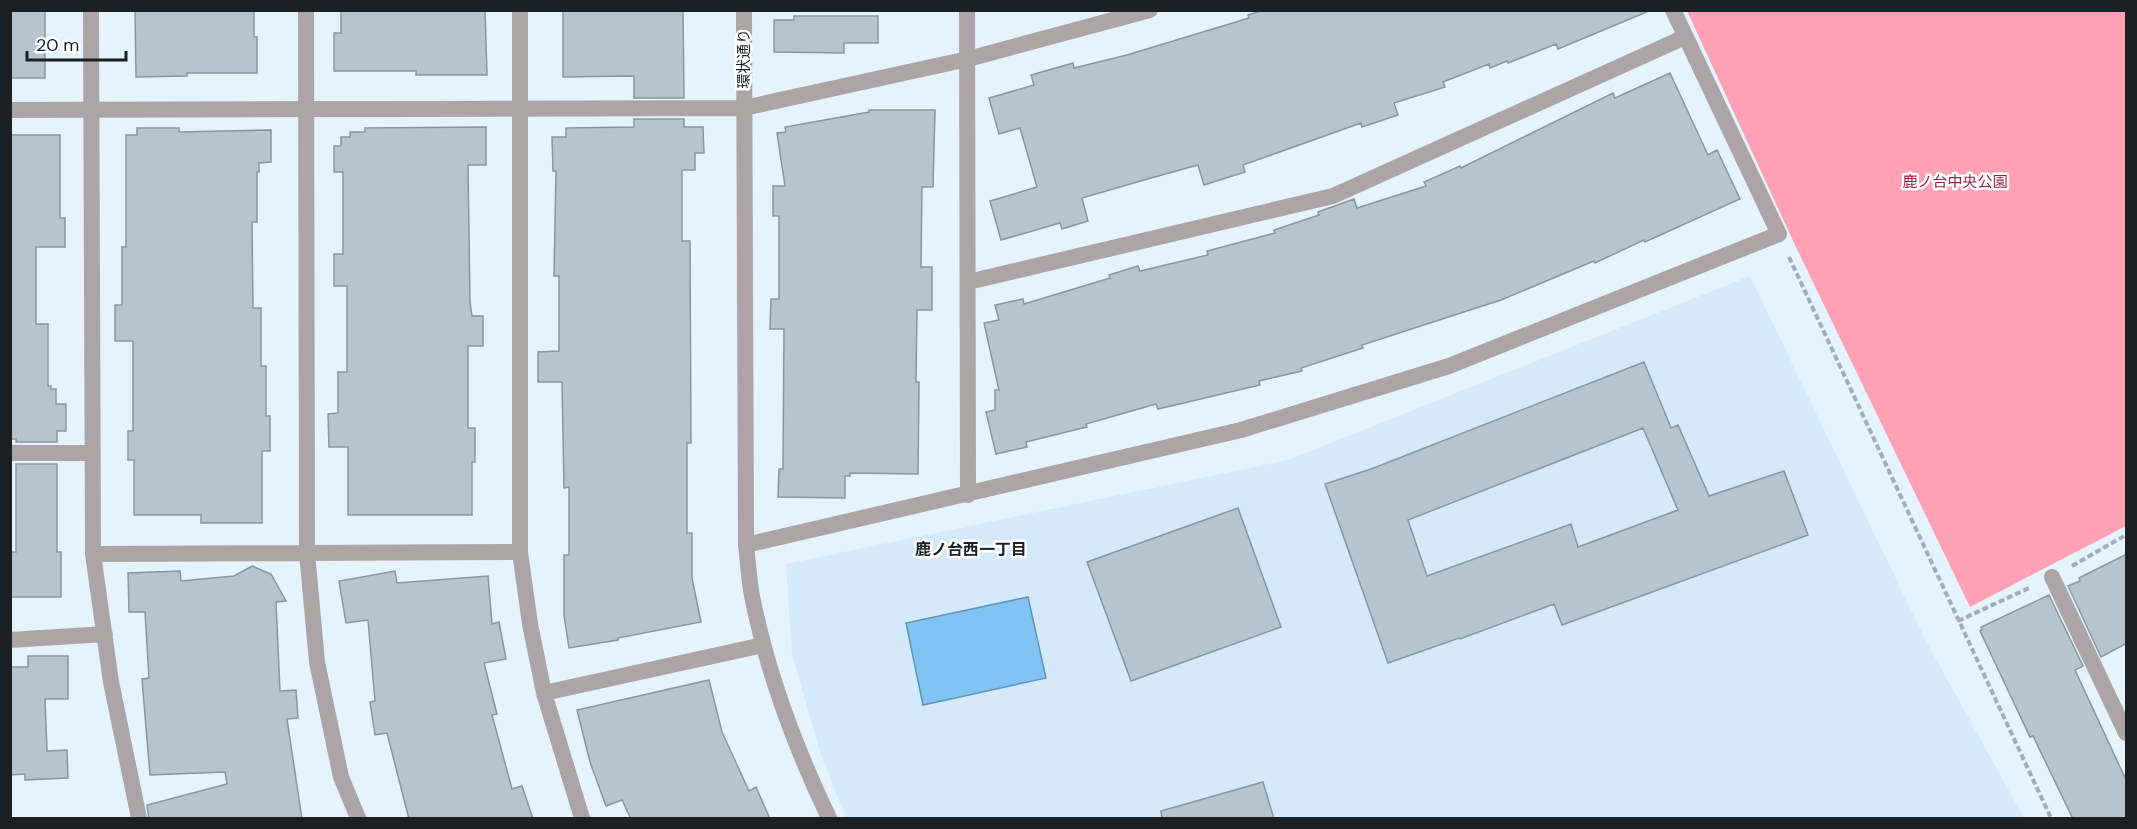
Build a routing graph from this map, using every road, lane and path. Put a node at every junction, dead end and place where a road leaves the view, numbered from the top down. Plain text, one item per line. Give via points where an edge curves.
1 (91, 10) edge
2 (306, 10) edge
3 (520, 10) edge
4 (744, 10) edge
5 (968, 10) edge
6 (1150, 10) edge
7 (1673, 10) edge
8 (1685, 37) junction
9 (968, 59) junction
10 (520, 108) junction
11 (744, 108) junction
12 (306, 109) junction
13 (10, 110) edge
14 (91, 110) junction
15 (1779, 234) junction
16 (968, 282) junction
17 (10, 453) edge
18 (92, 453) junction
19 (968, 495) junction
20 (746, 545) junction
21 (520, 552) junction
22 (307, 553) junction
23 (93, 554) junction
24 (2052, 578) dead end
25 (105, 634) junction
26 (10, 640) edge
27 (763, 645) junction
28 (544, 693) junction
29 (2127, 693) edge
30 (2111, 701) junction
31 (2127, 733) edge
32 (139, 819) edge
33 (358, 819) edge
34 (582, 819) edge
35 (829, 819) edge
36 (2051, 819) edge

1 - 14 street
2 - 12 street
3 - 10 street
4 - 11 street, 環状通り
5 - 9 street
6 - 9 street
7 - 8 street
8 - 15 street
8 - 16 street via 1333,196
9 - 11 street
9 - 16 street
10 - 11 street
10 - 12 street
10 - 21 street
11 - 20 street, 環状通り
12 - 14 street
12 - 22 street
13 - 14 street
14 - 18 street
15 - 19 street via 1449,366 1241,430
15 - 36 path
16 - 19 street
17 - 18 street
18 - 23 street
19 - 20 street
20 - 27 street, 環状通り via 751,593
21 - 22 street
21 - 28 street
22 - 23 street
22 - 33 street via 317,662 341,777
23 - 25 street
24 - 30 street
25 - 26 street
25 - 32 street
27 - 28 street
27 - 35 street, 環状通り via 793,733
28 - 34 street
29 - 30 street
30 - 31 street

